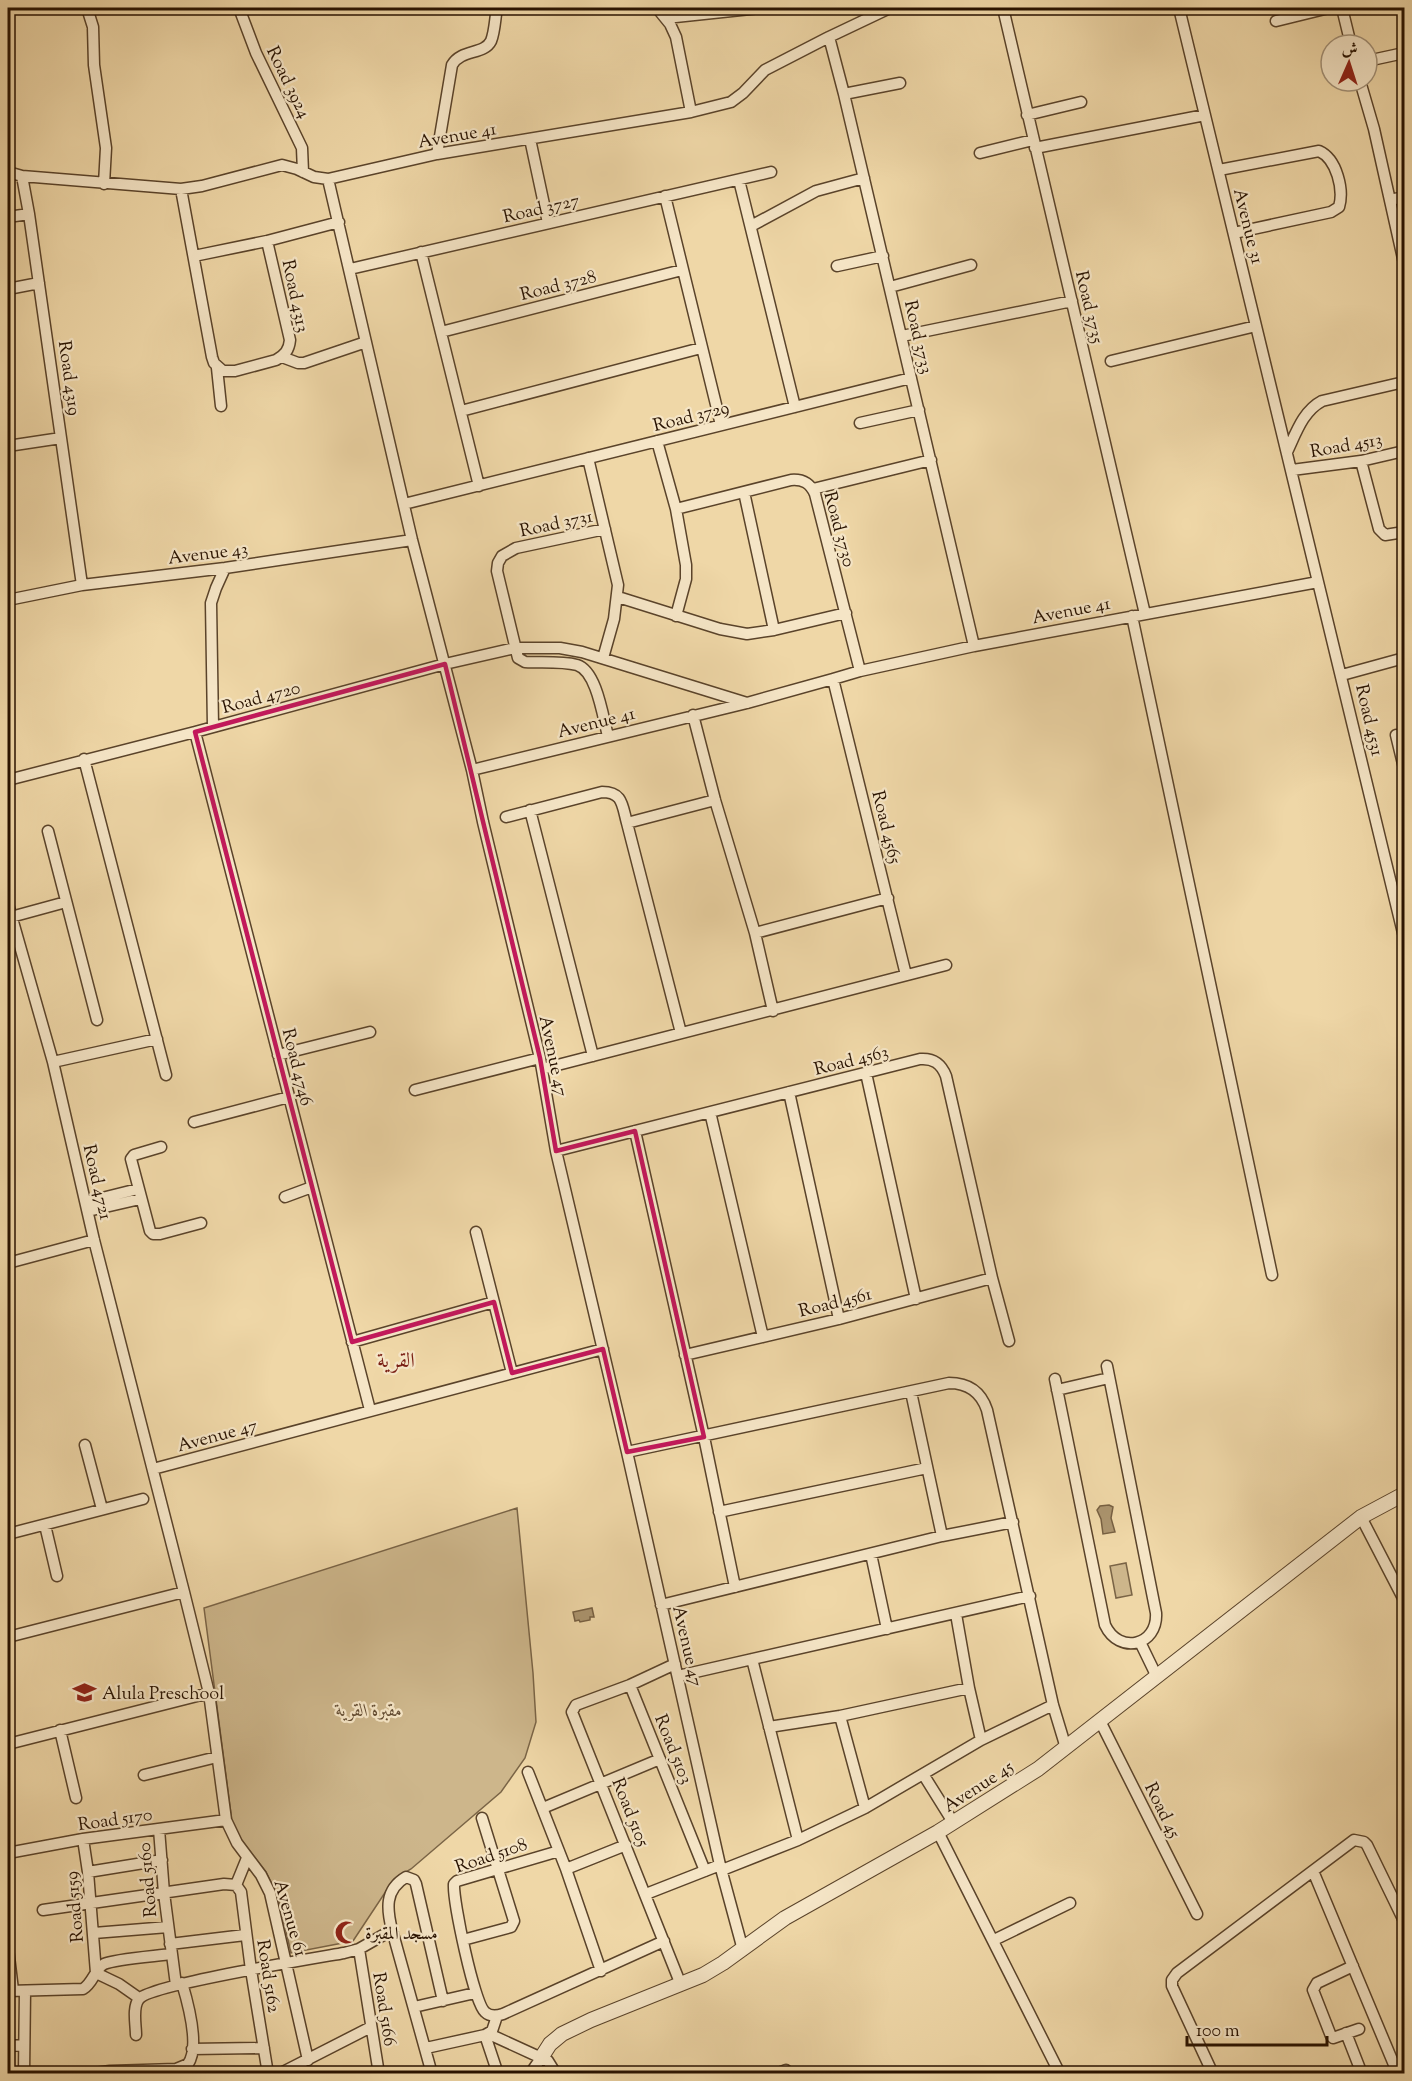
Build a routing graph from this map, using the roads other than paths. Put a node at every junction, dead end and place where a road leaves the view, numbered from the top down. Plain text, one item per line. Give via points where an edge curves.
1 (87, 8) edge
2 (239, 8) edge
3 (497, 8) edge
4 (657, 8) edge
5 (760, 8) edge
6 (890, 8) edge
7 (1003, 8) edge
8 (1179, 8) edge
9 (1329, 8) edge
10 (1342, 8) edge
11 (666, 18) junction
12 (1276, 21) dead end
13 (1348, 33) edge
14 (829, 37) junction
15 (1404, 53) edge
16 (1379, 58) edge
17 (900, 83) dead end
18 (1363, 93) edge
19 (844, 94) junction
20 (1081, 102) dead end
21 (691, 112) junction
22 (1028, 115) junction
23 (1205, 115) junction
24 (530, 139) junction
25 (1034, 144) junction
26 (980, 153) dead end
27 (437, 154) junction
28 (1219, 170) junction
29 (8, 172) edge
30 (303, 172) junction
31 (771, 172) dead end
32 (22, 176) junction
33 (864, 178) junction
34 (328, 179) junction
35 (739, 180) junction
36 (105, 184) junction
37 (182, 189) junction
38 (665, 196) junction
39 (1404, 197) edge
40 (1390, 200) junction
41 (30, 213) junction
42 (8, 217) edge
43 (339, 222) junction
44 (548, 223) junction
45 (751, 226) junction
46 (1234, 233) junction
47 (267, 241) junction
48 (421, 252) junction
49 (194, 256) junction
50 (883, 256) junction
51 (1404, 263) edge
52 (971, 265) dead end
53 (837, 267) dead end
54 (350, 269) junction
55 (682, 270) junction
56 (39, 283) junction
57 (890, 287) junction
58 (8, 289) edge
59 (1072, 301) junction
60 (1256, 326) junction
61 (441, 332) junction
62 (902, 336) junction
63 (366, 342) junction
64 (701, 348) junction
65 (282, 357) junction
66 (1111, 361) dead end
67 (217, 368) junction
68 (911, 378) junction
69 (1404, 382) edge
70 (221, 406) dead end
71 (795, 407) junction
72 (919, 410) junction
73 (461, 411) junction
74 (860, 423) dead end
75 (721, 425) junction
76 (62, 438) junction
77 (657, 441) junction
78 (8, 446) edge
79 (1404, 451) edge
80 (1287, 452) junction
81 (588, 459) junction
82 (931, 460) junction
83 (1361, 461) junction
84 (1292, 470) junction
85 (479, 486) junction
86 (813, 489) junction
87 (744, 492) junction
88 (404, 504) junction
89 (676, 509) junction
90 (605, 529) junction
91 (1404, 532) edge
92 (412, 540) junction
93 (225, 568) junction
94 (1318, 582) junction
95 (82, 585) junction
96 (618, 597) junction
97 (8, 600) edge
98 (846, 613) junction
99 (1145, 614) junction
100 (676, 616) junction
101 (1132, 616) junction
102 (774, 630) junction
103 (974, 646) junction
104 (515, 648) junction
105 (603, 658) junction
106 (1404, 658) edge
107 (445, 664) junction
108 (860, 671) junction
109 (1342, 675) junction
110 (834, 684) junction
111 (747, 702) junction
112 (693, 716) junction
113 (213, 727) junction
114 (195, 732) junction
115 (1396, 735) dead end
116 (608, 736) junction
117 (84, 759) junction
118 (1404, 768) edge
119 (472, 770) junction
120 (8, 780) edge
121 (715, 800) junction
122 (530, 810) junction
123 (506, 817) dead end
124 (627, 823) junction
125 (48, 831) dead end
126 (888, 898) junction
127 (66, 902) junction
128 (8, 904) edge
129 (11, 917) junction
130 (755, 933) junction
131 (1404, 937) edge
132 (946, 965) dead end
133 (906, 975) junction
134 (773, 1011) junction
135 (97, 1020) dead end
136 (370, 1032) dead end
137 (681, 1033) junction
138 (157, 1040) junction
139 (278, 1054) junction
140 (592, 1056) junction
141 (53, 1062) junction
142 (541, 1064) junction
143 (866, 1073) junction
144 (166, 1075) dead end
145 (415, 1090) dead end
146 (789, 1092) junction
147 (289, 1097) junction
148 (710, 1112) junction
149 (194, 1122) dead end
150 (635, 1131) junction
151 (161, 1147) dead end
152 (556, 1151) junction
153 (312, 1187) junction
154 (139, 1194) junction
155 (285, 1197) dead end
156 (87, 1207) junction
157 (201, 1223) dead end
158 (476, 1232) dead end
159 (94, 1240) junction
160 (8, 1263) edge
161 (1272, 1275) dead end
162 (992, 1278) junction
163 (916, 1299) junction
164 (494, 1302) junction
165 (839, 1319) junction
166 (763, 1337) junction
167 (1009, 1341) dead end
168 (352, 1342) junction
169 (603, 1349) junction
170 (685, 1355) junction
171 (1107, 1366) dead end
172 (512, 1373) junction
173 (1109, 1378) junction
174 (911, 1392) junction
175 (370, 1410) junction
176 (704, 1437) junction
177 (85, 1445) dead end
178 (627, 1452) junction
179 (927, 1468) junction
180 (153, 1469) junction
181 (1404, 1494) edge
182 (143, 1499) dead end
183 (102, 1509) junction
184 (719, 1512) junction
185 (1361, 1517) junction
186 (1013, 1522) junction
187 (45, 1525) junction
188 (8, 1534) edge
189 (942, 1536) junction
190 (871, 1554) junction
191 (57, 1576) dead end
192 (735, 1587) junction
193 (184, 1592) junction
194 (1030, 1596) junction
195 (1404, 1597) edge
196 (661, 1605) junction
197 (956, 1614) junction
198 (887, 1629) junction
199 (8, 1637) edge
200 (1140, 1642) junction
201 (752, 1659) junction
202 (675, 1664) junction
203 (678, 1676) junction
204 (1157, 1677) junction
205 (630, 1685) junction
206 (969, 1688) junction
207 (209, 1693) junction
208 (1053, 1705) junction
209 (840, 1716) junction
210 (1100, 1721) junction
211 (769, 1727) junction
212 (60, 1730) junction
213 (981, 1740) junction
214 (8, 1744) edge
215 (1066, 1748) junction
216 (217, 1757) junction
217 (660, 1759) junction
218 (528, 1772) dead end
219 (923, 1774) junction
220 (144, 1775) dead end
221 (602, 1783) junction
222 (76, 1798) dead end
223 (543, 1808) junction
224 (865, 1808) junction
225 (482, 1818) dead end
226 (226, 1820) junction
227 (953, 1822) junction
228 (159, 1829) junction
229 (938, 1832) junction
230 (83, 1839) junction
231 (798, 1840) junction
232 (626, 1845) junction
233 (559, 1851) junction
234 (8, 1853) edge
235 (247, 1858) junction
236 (162, 1860) junction
237 (721, 1868) junction
238 (498, 1869) junction
239 (566, 1869) junction
240 (705, 1871) junction
241 (1313, 1871) junction
242 (88, 1872) junction
243 (236, 1885) junction
244 (164, 1893) junction
245 (646, 1894) junction
246 (1070, 1903) dead end
247 (91, 1904) junction
248 (44, 1910) dead end
249 (1197, 1914) dead end
250 (1404, 1921) edge
251 (168, 1927) junction
252 (392, 1930) junction
253 (93, 1933) junction
254 (245, 1935) junction
255 (463, 1940) junction
256 (994, 1940) junction
257 (664, 1941) junction
258 (8, 1948) edge
259 (171, 1949) junction
260 (359, 1949) junction
261 (743, 1950) junction
262 (287, 1963) junction
263 (1353, 1966) junction
264 (250, 1970) junction
265 (601, 1971) junction
266 (96, 1973) junction
267 (179, 1984) junction
268 (681, 1985) junction
269 (10, 1990) edge
270 (25, 1990) junction
271 (475, 1993) junction
272 (139, 1998) junction
273 (443, 2001) junction
274 (414, 2007) junction
275 (497, 2016) junction
276 (371, 2027) junction
277 (1359, 2029) dead end
278 (1346, 2033) junction
279 (136, 2035) dead end
280 (487, 2035) junction
281 (8, 2046) edge
282 (24, 2046) junction
283 (264, 2048) junction
284 (426, 2048) junction
285 (192, 2049) junction
286 (541, 2058) junction
287 (308, 2061) junction
288 (125, 2072) edge
289 (1403, 2072) edge
290 (24, 2073) edge
291 (87, 2073) edge
292 (268, 2073) edge
293 (279, 2073) edge
294 (379, 2073) edge
295 (432, 2073) edge
296 (498, 2073) edge
297 (530, 2073) edge
298 (556, 2073) edge
299 (1060, 2073) edge
300 (1213, 2073) edge
301 (1362, 2073) edge

1 - 36 street via 93,27 106,148
2 - 30 street, Road 3924 via 302,148
3 - 27 street via 488,45 459,56 452,65
4 - 11 street
5 - 11 street
6 - 14 street, Avenue 41
7 - 22 street, Road 3735
8 - 23 street, Avenue 31
9 - 12 street
10 - 13 street
11 - 21 street via 676,37
14 - 19 street, Road 3733
14 - 21 street, Avenue 41 via 765,70 731,102
15 - 16 street
17 - 19 street
18 - 40 street
19 - 33 street, Road 3733
20 - 22 street
21 - 24 street, Avenue 41
22 - 25 street, Road 3735
23 - 25 street
23 - 28 street, Avenue 31
24 - 27 street, Avenue 41
24 - 44 street
25 - 26 street
25 - 59 street, Road 3735
27 - 34 street, Avenue 41
28 - 46 street, Avenue 31
28 - 46 street via 1319,151 1331,160 1339,184 1341,201 1331,212
29 - 32 street, Avenue 41
30 - 34 street, Avenue 41
30 - 37 street, Avenue 41 via 289,166 274,166
31 - 35 street, Road 3727
32 - 36 street, Avenue 41
32 - 41 street, Road 4319
33 - 45 street via 816,191
33 - 50 street, Road 3733
34 - 43 street
35 - 38 street, Road 3727
35 - 45 street
36 - 37 street, Avenue 41
37 - 49 street
38 - 44 street, Road 3727
38 - 55 street
39 - 40 street
40 - 51 street
41 - 42 street
41 - 56 street, Road 4319
43 - 47 street, Road 4313
43 - 54 street
44 - 48 street, Road 3727
45 - 71 street
46 - 60 street, Avenue 31
47 - 49 street, Road 4313
47 - 65 street, Road 4313 via 290,340
48 - 54 street, Road 3727
48 - 61 street
49 - 67 street
50 - 53 street
50 - 57 street, Road 3733
52 - 57 street
54 - 63 street
55 - 61 street, Road 3728
55 - 64 street
56 - 58 street
56 - 76 street, Road 4319
57 - 62 street, Road 3733
59 - 62 street
59 - 99 street, Road 3735
60 - 66 street
60 - 80 street, Avenue 31
61 - 73 street
62 - 68 street, Road 3733
63 - 65 street, Road 4313 via 304,363
63 - 88 street
64 - 73 street
64 - 75 street
65 - 67 street, Road 4313 via 229,372
67 - 70 street
68 - 71 street, Road 3729
68 - 72 street, Road 3733
69 - 80 street via 1315,405
71 - 75 street, Road 3729
72 - 74 street
72 - 82 street, Road 3733
73 - 85 street
75 - 77 street, Road 3729
76 - 78 street
76 - 95 street, Road 4319
77 - 81 street, Road 3729
77 - 89 street
79 - 83 street, Road 4513
80 - 84 street, Avenue 31
81 - 85 street, Road 3729
81 - 90 street, Road 3731
82 - 86 street
82 - 103 street, Road 3733
83 - 84 street, Road 4513
83 - 91 street via 1379,529 1385,535
84 - 94 street, Avenue 31
85 - 88 street, Road 3729
86 - 87 street, Road 3730 via 797,480
86 - 98 street, Road 3730
87 - 89 street, Road 3730
87 - 102 street
88 - 92 street
89 - 100 street via 686,579
90 - 96 street, Road 3731
90 - 104 street, Road 3731 via 516,548 502,556 497,571
92 - 93 street, Avenue 43
92 - 107 street
93 - 95 street, Avenue 43
93 - 113 street via 212,603
94 - 99 street, Avenue 41
94 - 109 street, Road 4531
95 - 97 street, Avenue 43
96 - 100 street
96 - 105 street, Road 3731
98 - 102 street
98 - 108 street, Road 3730
99 - 101 street, Avenue 41
100 - 102 street via 733,633
101 - 103 street, Avenue 41
101 - 161 street
103 - 108 street, Avenue 41
104 - 105 street via 560,648
104 - 107 street
104 - 116 street via 518,658 525,662 572,664 588,672
105 - 111 street
106 - 109 street
107 - 113 street, Road 4720
107 - 119 street
108 - 110 street, Avenue 41
109 - 131 street, Road 4531
110 - 111 street, Avenue 41
110 - 126 street, Road 4565
111 - 112 street, Avenue 41
112 - 116 street, Avenue 41
112 - 121 street
113 - 114 street, Road 4720
114 - 117 street, Road 4720
114 - 139 street, Road 4746
115 - 118 street
116 - 119 street, Avenue 41
117 - 120 street, Road 4720
117 - 138 street
119 - 142 street, Avenue 47
121 - 124 street
121 - 130 street
122 - 123 street
122 - 124 street via 612,792 618,796
122 - 140 street
124 - 137 street
125 - 127 street
126 - 130 street
126 - 133 street, Road 4565
127 - 129 street
127 - 135 street
128 - 129 street, Road 4721
129 - 141 street, Road 4721
130 - 134 street
132 - 133 street
133 - 134 street
134 - 137 street
136 - 139 street
137 - 140 street
138 - 141 street
138 - 144 street
139 - 147 street, Road 4746
140 - 142 street
141 - 156 street, Road 4721
142 - 145 street
142 - 152 street, Avenue 47
143 - 146 street, Road 4563
143 - 162 street, Road 4563 via 928,1059 943,1068
143 - 163 street
146 - 148 street, Road 4563
146 - 165 street
147 - 149 street
147 - 153 street, Road 4746
148 - 150 street, Road 4563
148 - 166 street
150 - 152 street, Road 4563
150 - 170 street
151 - 154 street via 132,1157
152 - 169 street, Avenue 47
153 - 155 street
153 - 168 street, Road 4746
154 - 156 street
154 - 157 street via 153,1234
156 - 159 street, Road 4721
158 - 164 street
159 - 160 street
159 - 180 street, Road 4721
162 - 163 street, Road 4561
162 - 167 street, Road 4563
163 - 165 street, Road 4561
164 - 168 street
164 - 172 street
165 - 166 street, Road 4561
166 - 170 street, Road 4561
168 - 175 street, Road 4746
169 - 172 street, Avenue 47
169 - 178 street, Avenue 47
170 - 176 street
171 - 173 street
172 - 175 street, Avenue 47
173 - 200 street via 1156,1613 1151,1633
173 - 200 street via 1056,1385 1105,1625 1119,1641
174 - 176 street
174 - 179 street
174 - 186 street via 957,1383 980,1395 987,1410
175 - 180 street, Avenue 47
176 - 178 street
176 - 184 street
177 - 183 street
178 - 196 street, Avenue 47
179 - 184 street
179 - 189 street
180 - 193 street
181 - 185 street, Avenue 45
182 - 183 street
183 - 187 street
184 - 192 street
185 - 195 street
185 - 204 street, Avenue 45
186 - 189 street
186 - 194 street
187 - 188 street
187 - 191 street
189 - 190 street
190 - 192 street
190 - 198 street
192 - 196 street
193 - 199 street
193 - 207 street
194 - 197 street
194 - 208 street
196 - 202 street, Avenue 47
197 - 198 street
197 - 206 street
198 - 201 street
200 - 204 street
201 - 203 street
201 - 211 street
202 - 203 street, Avenue 47
202 - 205 street
203 - 237 street, Avenue 47
204 - 210 street, Avenue 45
205 - 217 street, Road 5103
205 - 221 street, Road 5105 via 573,1708
206 - 209 street
206 - 213 street
207 - 212 street
207 - 216 street, Avenue 61
208 - 213 street
208 - 215 street
209 - 211 street
209 - 224 street
210 - 215 street, Avenue 45
210 - 249 street, Road 45
211 - 231 street
212 - 214 street
212 - 222 street
213 - 219 street
215 - 227 street, Avenue 45
216 - 220 street
216 - 226 street, Avenue 61
217 - 221 street
217 - 240 street, Road 5103
218 - 223 street
219 - 224 street
219 - 227 street
221 - 223 street
221 - 232 street, Road 5105
223 - 233 street
224 - 231 street
225 - 238 street
226 - 228 street, Road 5170
226 - 235 street, Avenue 61
227 - 229 street, Avenue 45
228 - 230 street, Road 5170
228 - 236 street, Road 5160
229 - 256 street
229 - 261 street, Avenue 45 via 791,1914
230 - 234 street, Road 5170
230 - 242 street, Road 5159
231 - 237 street
232 - 239 street
232 - 245 street, Road 5105
233 - 238 street, Road 5108
233 - 239 street
235 - 243 street
235 - 262 street, Avenue 61 via 270,1893
236 - 242 street
236 - 244 street, Road 5160
237 - 240 street
237 - 261 street, Avenue 47
238 - 255 street, Road 5108 via 454,1884
238 - 255 street via 513,1924
239 - 265 street
240 - 245 street
241 - 250 street via 1354,1840 1364,1842
241 - 263 street
241 - 300 street via 1172,1980
242 - 247 street, Road 5159
243 - 244 street
243 - 254 street, Road 5162 via 241,1892
244 - 247 street
244 - 251 street, Road 5160
245 - 257 street, Road 5105
246 - 256 street
247 - 248 street
247 - 253 street, Road 5159
251 - 253 street
251 - 259 street, Road 5160
252 - 260 street
252 - 273 street via 389,1897 402,1879 410,1878 416,1884
252 - 274 street
253 - 266 street, Road 5159
254 - 259 street
254 - 264 street, Road 5162
255 - 271 street
256 - 299 street
257 - 265 street
257 - 268 street, Road 5105
258 - 269 street
259 - 266 street via 108,1963
259 - 267 street
260 - 262 street
260 - 276 street, Road 5166
261 - 268 street, Avenue 45
262 - 264 street
262 - 287 street, Avenue 61
263 - 278 street via 1317,1983 1313,1990 1331,2036
263 - 289 street via 1395,2067
264 - 267 street
264 - 283 street, Road 5162
265 - 275 street
266 - 270 street via 83,1989
266 - 272 street
267 - 272 street
267 - 285 street via 190,2012
268 - 286 street, Avenue 45 via 562,2034
269 - 270 street
270 - 282 street
271 - 273 street
271 - 275 street via 484,2012
272 - 279 street
273 - 274 street
274 - 284 street
275 - 280 street
276 - 287 street
276 - 294 street, Road 5166
277 - 278 street
278 - 301 street
280 - 284 street
280 - 286 street
280 - 296 street
281 - 282 street
282 - 290 street
283 - 285 street
283 - 292 street, Road 5162
284 - 295 street
285 - 288 street via 190,2061 181,2068
286 - 297 street
286 - 298 street
287 - 293 street
288 - 291 street

